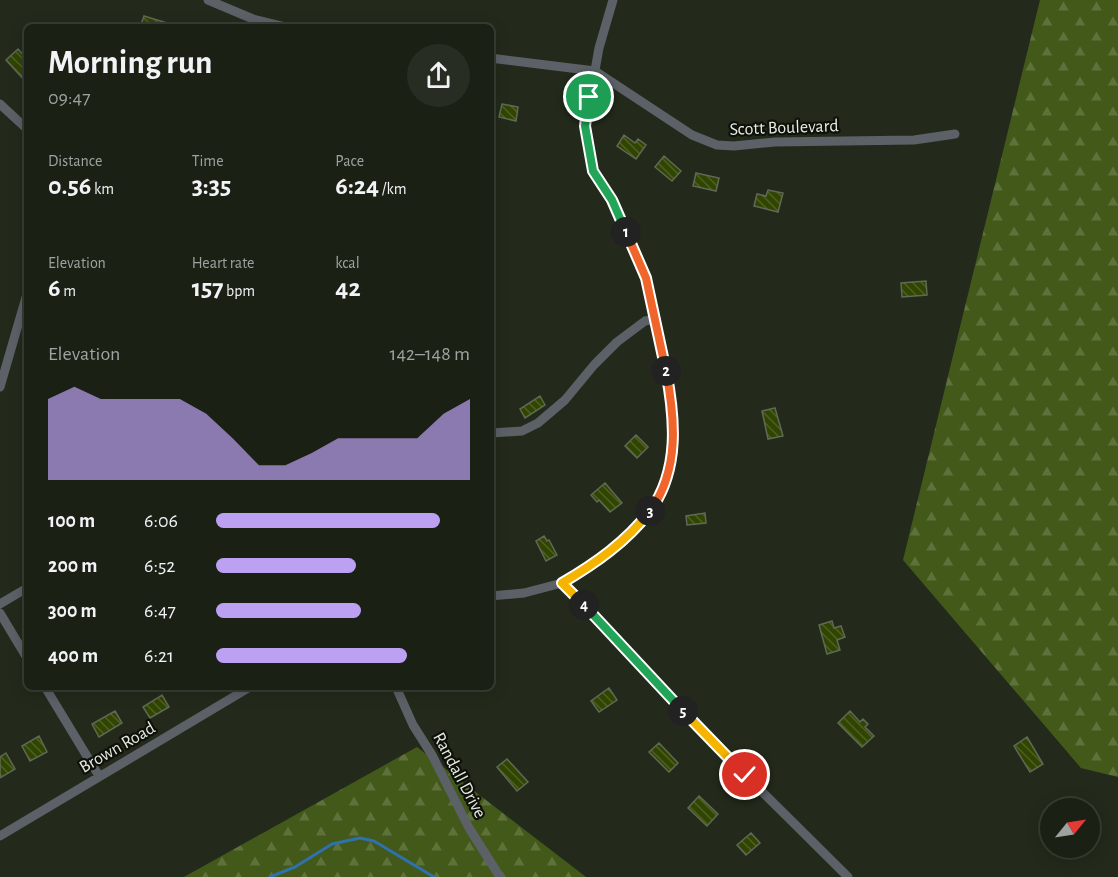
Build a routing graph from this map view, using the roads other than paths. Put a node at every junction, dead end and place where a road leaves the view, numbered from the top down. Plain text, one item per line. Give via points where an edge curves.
1 (208, 0) edge
2 (613, 0) edge
3 (274, 24) edge
4 (494, 58) edge
5 (595, 71) junction
6 (0, 104) edge
7 (24, 126) edge
8 (955, 135) dead end
9 (24, 304) edge
10 (656, 319) junction
11 (0, 387) edge
12 (494, 433) edge
13 (562, 583) junction
14 (24, 590) edge
15 (494, 596) edge
16 (0, 604) edge
17 (0, 613) edge
18 (24, 653) edge
19 (47, 690) edge
20 (245, 690) edge
21 (397, 690) edge
22 (99, 776) junction
23 (0, 836) edge
24 (500, 877) edge
25 (848, 877) edge

1 - 3 street
2 - 5 street
4 - 5 street, Scott Boulevard
5 - 8 street, Scott Boulevard via 692,135 717,145 914,140
5 - 10 street via 585,126 593,171 612,200 646,278
6 - 7 street
9 - 11 street
10 - 12 street via 645,321 617,342 565,400 538,423 522,431
10 - 13 street via 672,430 673,454 665,483 636,529 599,561
13 - 15 street
13 - 25 street via 706,736
14 - 16 street
17 - 18 street
19 - 22 street
20 - 22 street, Brown Road
21 - 24 street, Randall Drive via 469,828
22 - 23 street, Brown Road

